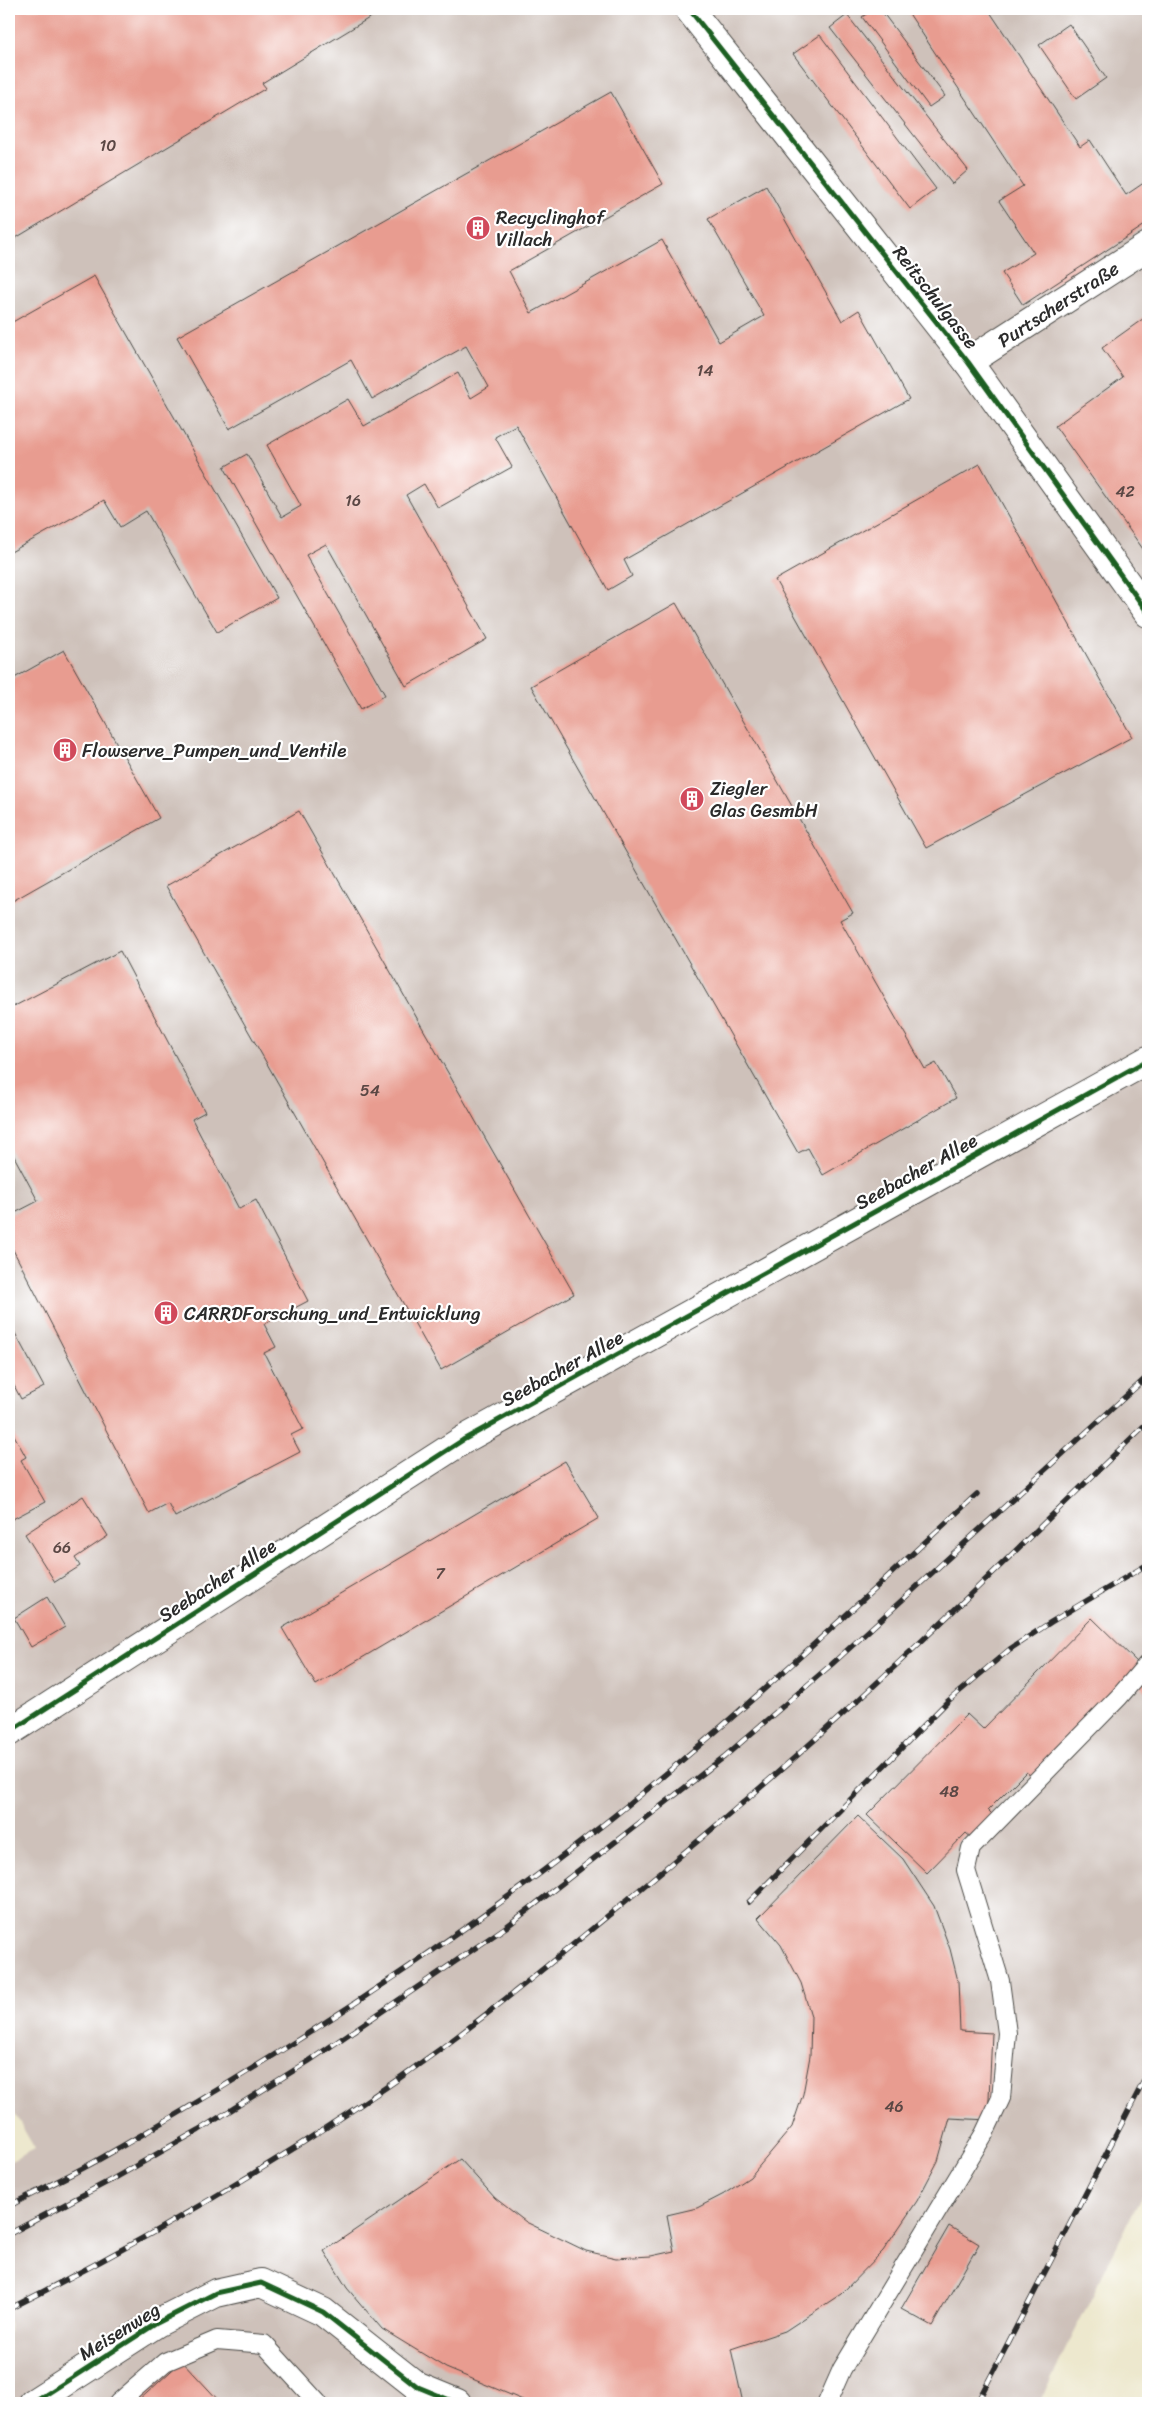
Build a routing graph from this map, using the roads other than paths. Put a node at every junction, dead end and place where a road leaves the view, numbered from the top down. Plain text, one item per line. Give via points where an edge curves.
1 (689, 9) edge
2 (1148, 246) edge
3 (968, 362) junction
4 (1148, 612) edge
5 (1148, 1060) edge
6 (1148, 1663) edge
7 (9, 1732) edge
8 (33, 2403) edge
9 (118, 2403) edge
10 (318, 2403) edge
11 (457, 2403) edge
12 (827, 2403) edge

1 - 3 street, Reitschulgasse
2 - 3 street, Purtscherstraße
3 - 4 street, Reitschulgasse
5 - 7 street, Seebacher Allee via 463,1440
6 - 12 lane via 1119,1697 971,1848 966,1870 1000,1981 1006,2024 1001,2098 984,2134 842,2369
8 - 11 street, Meisenweg via 157,2323 216,2293 260,2283 323,2312 418,2387
9 - 10 lane via 164,2362 217,2340 264,2344

